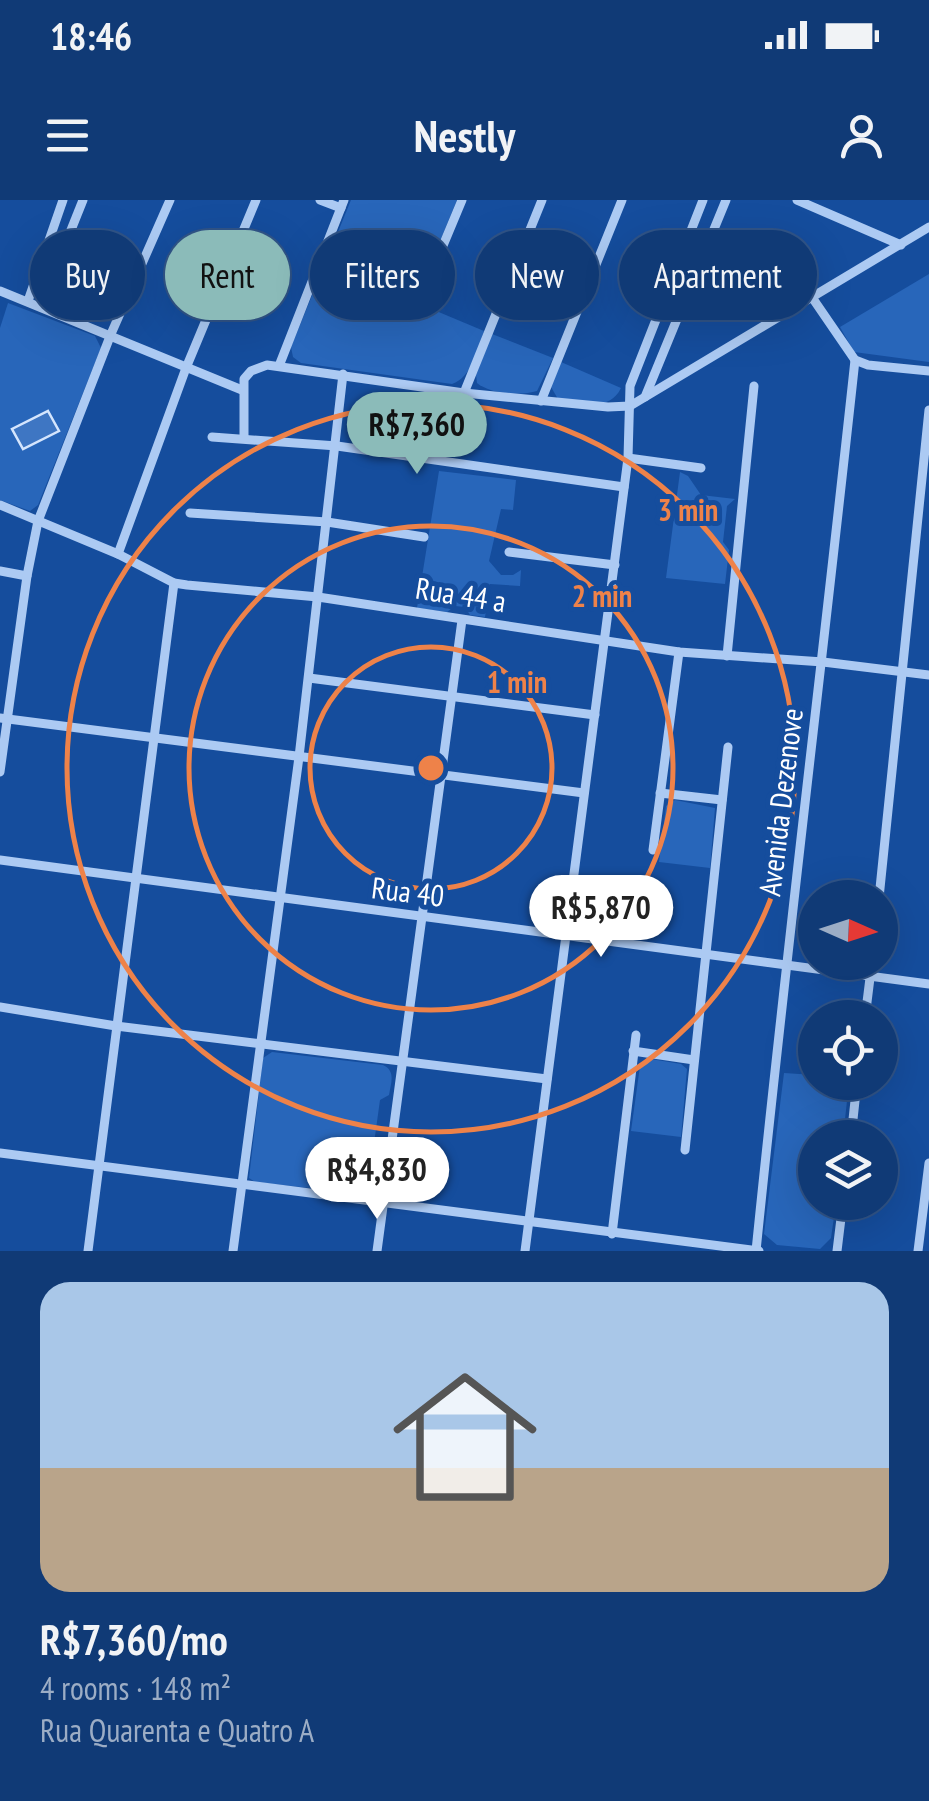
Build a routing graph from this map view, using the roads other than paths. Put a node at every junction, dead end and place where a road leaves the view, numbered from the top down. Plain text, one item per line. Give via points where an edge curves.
1 (63, 200) edge
2 (84, 200) edge
3 (170, 200) edge
4 (256, 200) edge
5 (320, 200) edge
6 (462, 200) edge
7 (542, 200) edge
8 (622, 200) edge
9 (704, 200) edge
10 (726, 200) edge
11 (796, 200) edge
12 (342, 204) edge
13 (929, 227) edge
14 (72, 230) edge
15 (450, 230) edge
16 (900, 245) junction
17 (0, 291) edge
18 (817, 295) edge
19 (28, 300) joint
20 (817, 303) edge
21 (76, 320) edge
22 (774, 320) edge
23 (112, 334) junction
24 (856, 360) junction
25 (279, 366) junction
26 (186, 368) junction
27 (929, 371) edge
28 (343, 374) junction
29 (754, 386) dead end
30 (242, 390) junction
31 (464, 393) junction
32 (645, 397) junction
33 (541, 401) junction
34 (630, 406) junction
35 (929, 410) edge
36 (212, 437) dead end
37 (244, 438) junction
38 (337, 446) junction
39 (628, 458) junction
40 (701, 468) dead end
41 (624, 488) junction
42 (0, 505) edge
43 (190, 513) dead end
44 (38, 521) junction
45 (327, 522) junction
46 (424, 536) dead end
47 (509, 552) dead end
48 (118, 554) junction
49 (615, 565) junction
50 (0, 572) edge
51 (27, 576) junction
52 (174, 582) junction
53 (318, 597) junction
54 (462, 620) junction
55 (605, 642) junction
56 (678, 652) junction
57 (727, 656) junction
58 (823, 662) junction
59 (904, 672) junction
60 (929, 674) edge
61 (309, 678) junction
62 (453, 694) junction
63 (596, 715) junction
64 (3, 719) edge
65 (155, 739) junction
66 (728, 747) dead end
67 (299, 757) junction
68 (0, 772) edge
69 (442, 776) junction
70 (660, 792) junction
71 (584, 793) junction
72 (722, 800) junction
73 (654, 850) dead end
74 (0, 860) edge
75 (135, 880) junction
76 (881, 880) edge
77 (280, 899) junction
78 (422, 918) junction
79 (564, 936) junction
80 (706, 955) junction
81 (785, 965) junction
82 (798, 967) edge
83 (898, 980) edge
84 (929, 984) edge
85 (0, 1007) edge
86 (116, 1026) junction
87 (636, 1035) dead end
88 (262, 1044) junction
89 (634, 1051) junction
90 (694, 1060) junction
91 (402, 1062) junction
92 (547, 1079) junction
93 (684, 1150) dead end
94 (0, 1153) edge
95 (929, 1164) edge
96 (98, 1167) junction
97 (928, 1172) edge
98 (242, 1183) junction
99 (383, 1204) junction
100 (841, 1220) edge
101 (528, 1222) junction
102 (612, 1234) junction
103 (664, 1246) edge
104 (88, 1251) edge
105 (233, 1251) edge
106 (378, 1251) edge
107 (525, 1251) edge
108 (757, 1251) edge
109 (837, 1251) edge
110 (918, 1251) edge

1 - 19 street
2 - 14 street
3 - 23 street
4 - 26 street
5 - 12 street
6 - 15 street
7 - 31 street
8 - 33 street
9 - 34 street via 630,386
10 - 32 street
11 - 16 street
12 - 25 street
13 - 16 street
16 - 18 street
17 - 19 street
20 - 24 street
21 - 23 street
22 - 32 street
23 - 26 street
23 - 44 street
24 - 27 street
24 - 58 street, Avenida Dezenove
25 - 28 street
25 - 30 street via 251,371
26 - 30 street
26 - 48 street
28 - 31 street
28 - 38 street
29 - 57 street
30 - 37 street
31 - 33 street
32 - 34 street
33 - 34 street
34 - 39 street
35 - 59 street
36 - 37 street
37 - 38 street
38 - 41 street
38 - 45 street
39 - 40 street
39 - 41 street
41 - 49 street
42 - 44 street, Rua 44 a
43 - 45 street
44 - 48 street, Rua 44 a
44 - 51 street
45 - 46 street
45 - 53 street
47 - 49 street
48 - 52 street, Rua 44 a
49 - 55 street
50 - 51 street
51 - 64 street
52 - 53 street, Rua 44 a
52 - 65 street
53 - 54 street, Rua 44 a
53 - 61 street
54 - 55 street, Rua 44 a
54 - 62 street
55 - 56 street, Rua 44 a
55 - 63 street
56 - 57 street, Rua 44 a
56 - 70 street
57 - 58 street, Rua 44 a
58 - 59 street, Rua 44 a
58 - 81 street, Avenida Dezenove
59 - 60 street, Rua 44 a
59 - 76 street
61 - 62 street
61 - 67 street
62 - 63 street
62 - 69 street
63 - 71 street
64 - 65 street
64 - 68 street
65 - 67 street
65 - 75 street
66 - 72 street
67 - 69 street
67 - 77 street
69 - 71 street
69 - 78 street
70 - 72 street
70 - 73 street
71 - 79 street
72 - 80 street
74 - 75 street, Rua 40
75 - 77 street, Rua 40
75 - 86 street
77 - 78 street, Rua 40
77 - 88 street
78 - 79 street, Rua 40
78 - 91 street
79 - 80 street, Rua 40
79 - 92 street
80 - 81 street, Rua 40
80 - 90 street
81 - 82 street, Rua 40
81 - 108 street, Avenida Dezenove
83 - 84 street, Rua 40
85 - 86 street
86 - 88 street
86 - 96 street
87 - 89 street
88 - 91 street
88 - 98 street
89 - 90 street
89 - 102 street
90 - 93 street
91 - 92 street
91 - 99 street
92 - 101 street
94 - 96 street
95 - 97 street
96 - 98 street
96 - 104 street
97 - 110 street
98 - 99 street
98 - 105 street
99 - 101 street
99 - 106 street
100 - 109 street
101 - 102 street
101 - 107 street
102 - 103 street
103 - 108 street

